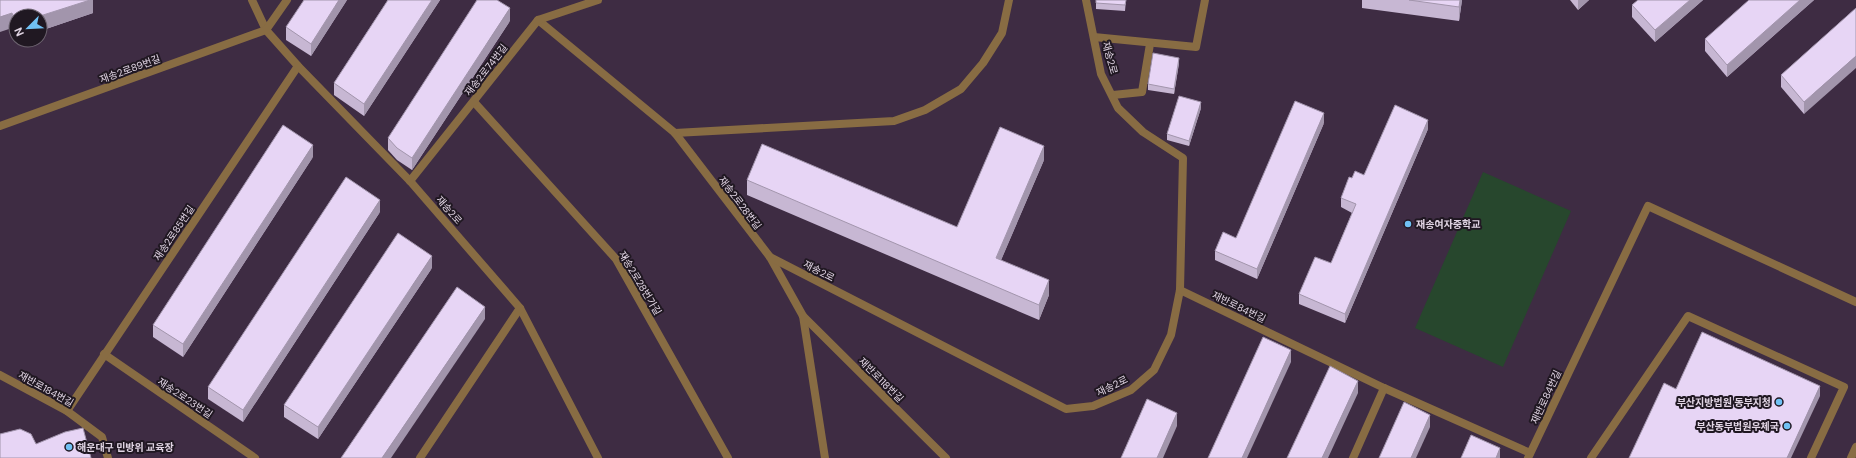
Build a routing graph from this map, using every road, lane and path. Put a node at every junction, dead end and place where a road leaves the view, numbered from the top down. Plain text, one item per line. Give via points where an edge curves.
1 (252, 0) edge
2 (287, 0) edge
3 (598, 0) edge
4 (1009, 0) edge
5 (1086, 0) edge
6 (1205, 0) edge
7 (538, 20) junction
8 (266, 30) junction
9 (1094, 37) junction
10 (1150, 44) junction
11 (298, 66) junction
12 (1112, 95) junction
13 (474, 102) junction
14 (0, 126) edge
15 (675, 133) junction
16 (410, 181) junction
17 (770, 257) junction
18 (1180, 290) junction
19 (1856, 302) edge
20 (520, 308) junction
21 (803, 316) junction
22 (104, 354) junction
23 (0, 375) edge
24 (1384, 388) junction
25 (67, 411) junction
26 (1856, 447) edge
27 (1529, 456) edge
28 (108, 458) edge
29 (255, 458) edge
30 (420, 458) edge
31 (598, 458) edge
32 (728, 458) edge
33 (825, 458) edge
34 (946, 458) edge
35 (1353, 458) edge
36 (1591, 458) edge
37 (1811, 458) edge
38 (1851, 458) edge

1 - 8 street, 재송2로
2 - 8 street
3 - 7 street
4 - 15 street via 1002,33 983,63 961,89 925,110 894,121
5 - 9 street, 재송2로
6 - 10 street via 1196,47
7 - 13 street, 재송2로74번길
7 - 15 street, 재송2로28번길
8 - 11 street, 재송2로
8 - 14 street, 재송2로89번길
9 - 10 street
9 - 12 street, 재송2로 via 1101,74
10 - 12 street via 1142,92
11 - 16 street, 재송2로
11 - 22 street, 재송2로85번길
12 - 18 street, 재송2로 via 1118,108 1143,132 1183,158
13 - 16 street, 재송2로74번길
13 - 32 street, 재송2로28번가길 via 616,259
15 - 17 street, 재송2로28번길
16 - 20 street, 재송2로
17 - 18 street, 재송2로 via 1066,409 1093,406 1131,390 1154,370 1172,335
17 - 21 street, 재송2로28번길
18 - 24 street, 재반로84번길
19 - 27 street, 재반로84번길 via 1648,206
20 - 30 street
20 - 31 street, 재송2로
21 - 33 street, 재송2로28번길
21 - 34 street, 재반로118번길
22 - 25 street, 재송2로85번길
22 - 29 street, 재송2로23번길
23 - 25 street, 재반로184번길
24 - 27 street, 재반로84번길
24 - 35 street
25 - 28 street, 재반로184번길 via 102,437
26 - 38 street
36 - 37 street via 1688,316 1844,387

